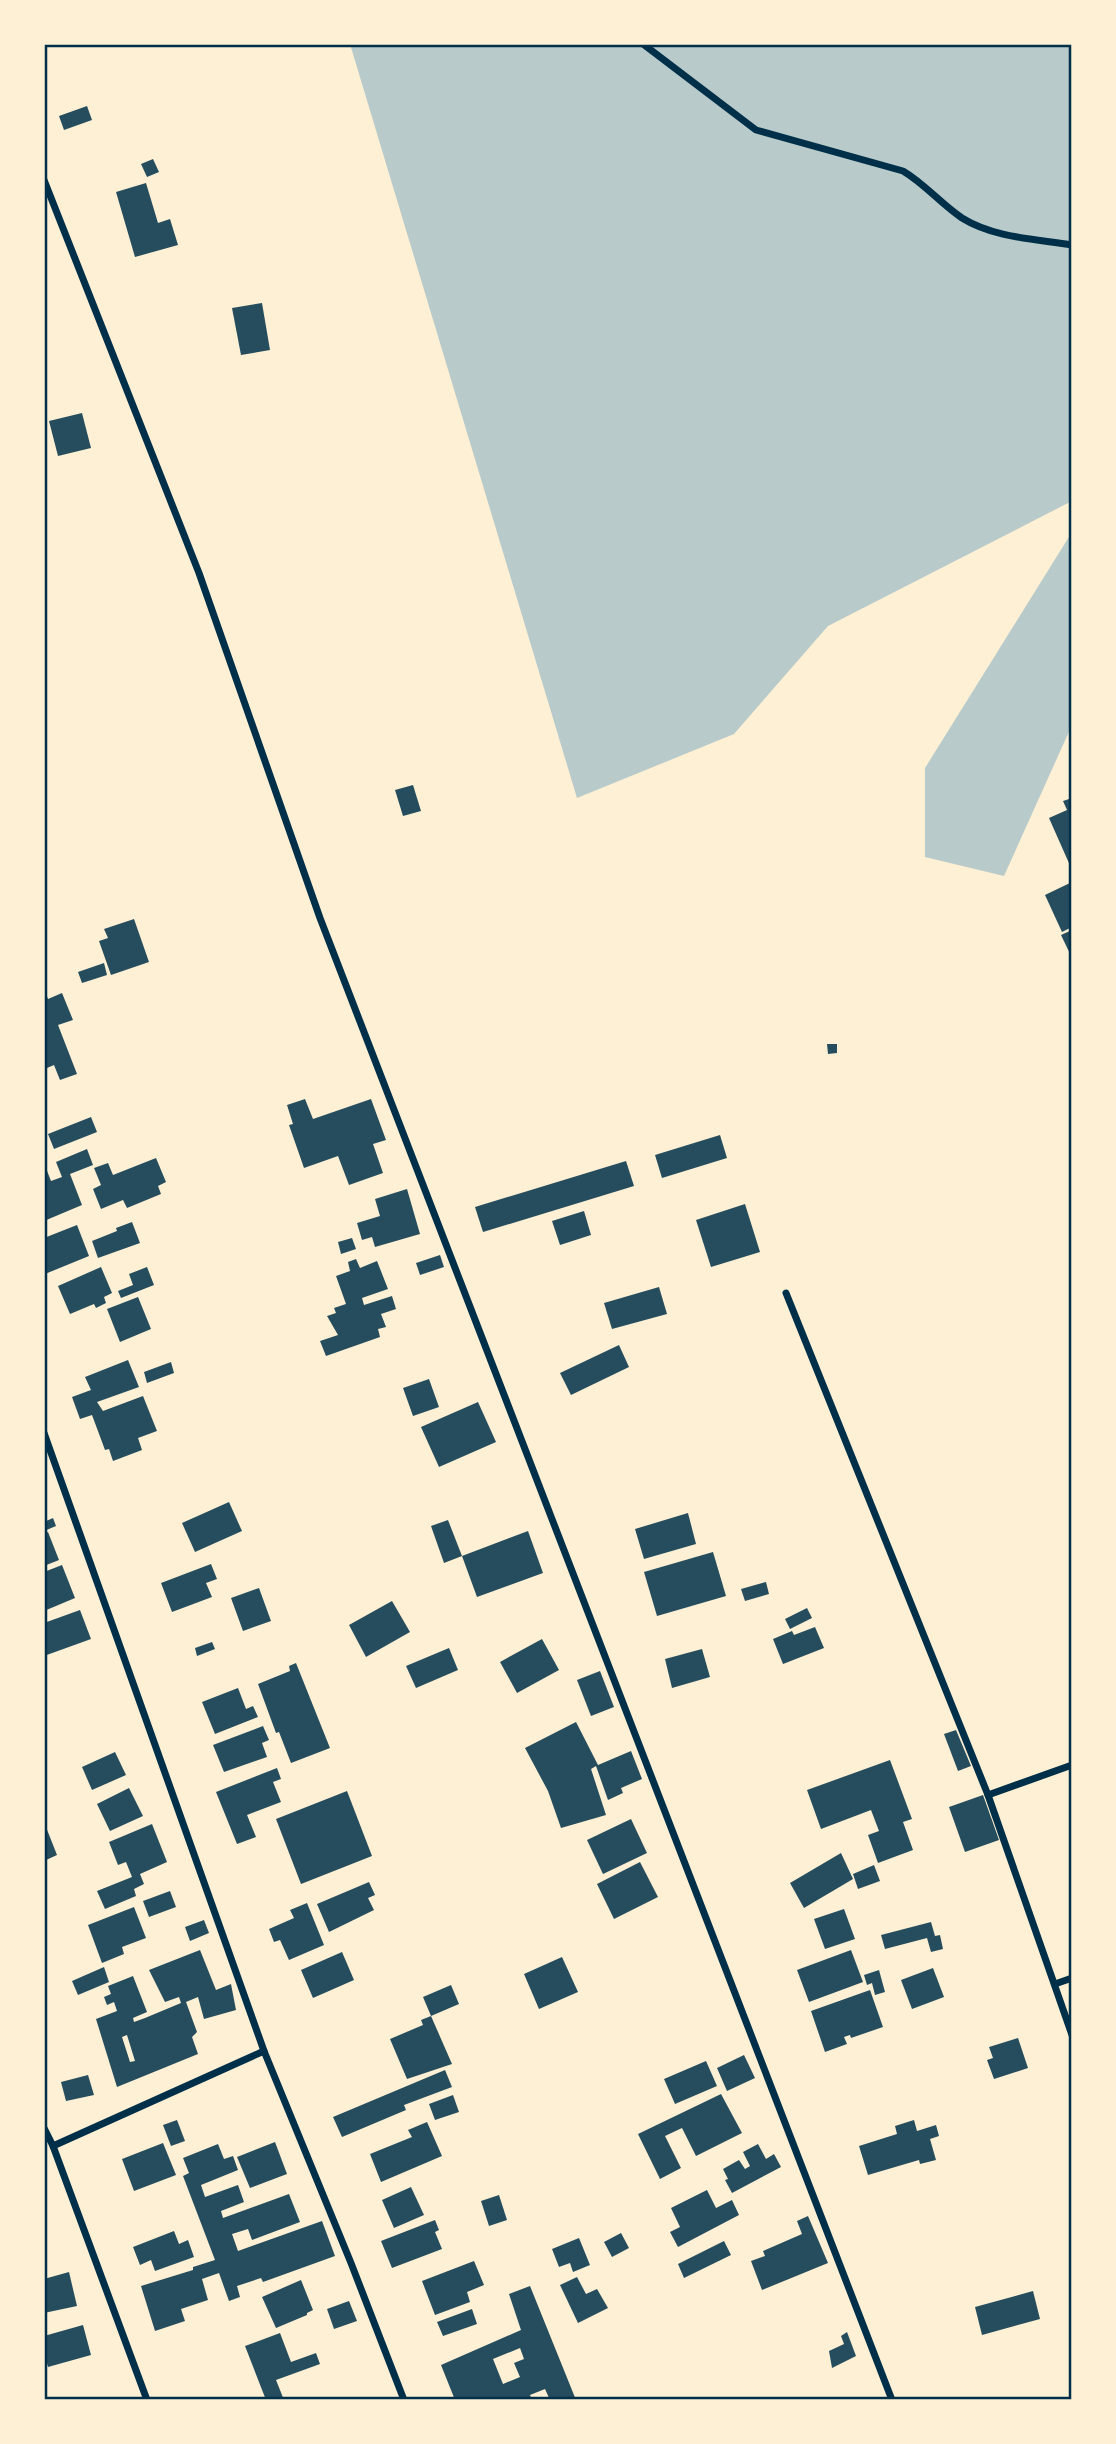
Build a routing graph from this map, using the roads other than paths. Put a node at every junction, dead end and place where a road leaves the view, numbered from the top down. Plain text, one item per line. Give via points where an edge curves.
1 (643, 44) edge
2 (44, 180) edge
3 (45, 189) edge
4 (1072, 245) edge
5 (786, 1293) dead end
6 (44, 1433) edge
7 (1072, 1765) edge
8 (988, 1796) junction
9 (1072, 1978) edge
10 (1055, 1984) junction
11 (1072, 2035) edge
12 (264, 2051) junction
13 (44, 2129) edge
14 (53, 2146) junction
15 (147, 2400) edge
16 (404, 2400) edge
17 (892, 2400) edge

1 - 4 street via 756,130 903,171 962,218 987,229
2 - 3 street
3 - 17 street via 199,573 325,930
5 - 8 street
6 - 12 street
7 - 8 street
8 - 10 street
9 - 10 street
10 - 11 street
12 - 14 street
12 - 16 street
13 - 14 street
14 - 15 street

